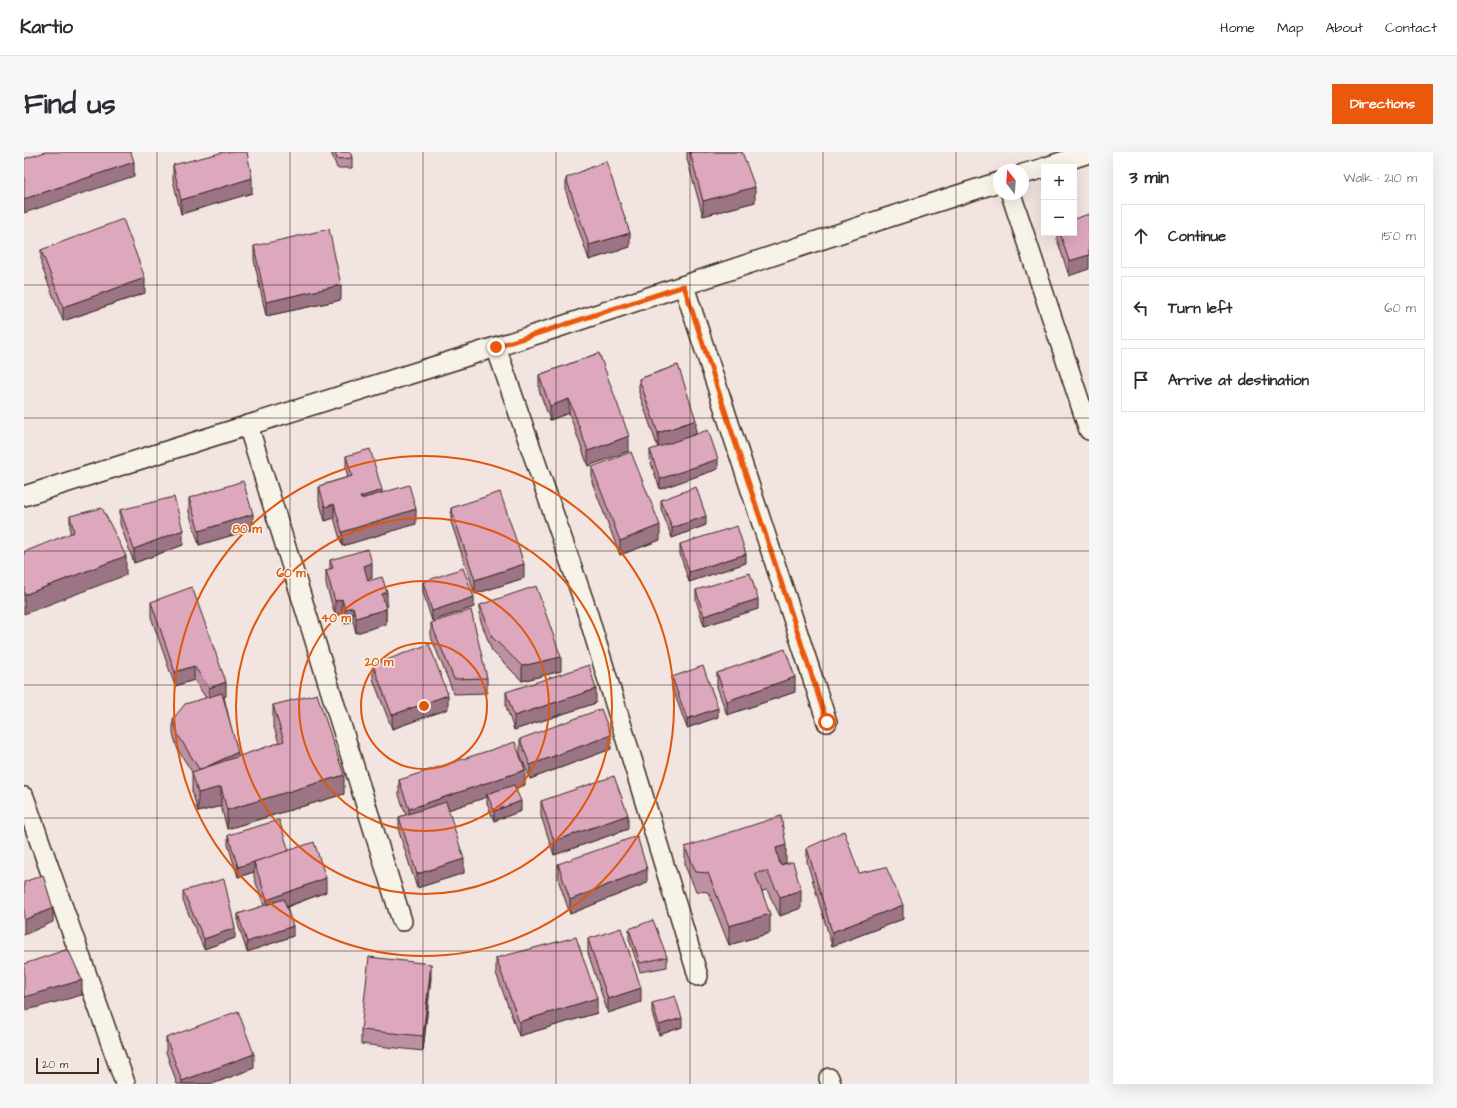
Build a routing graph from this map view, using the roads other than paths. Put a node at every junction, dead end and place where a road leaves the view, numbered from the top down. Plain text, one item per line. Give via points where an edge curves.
1 (1089, 153) edge
2 (1054, 164) edge
3 (1041, 168) edge
4 (1029, 172) edge
5 (993, 184) edge
6 (1013, 200) edge
7 (684, 286) junction
8 (496, 347) junction
9 (1086, 409) edge
10 (248, 425) junction
11 (1089, 430) edge
12 (24, 496) edge
13 (827, 722) dead end
14 (24, 797) edge
15 (402, 921) dead end
16 (698, 976) dead end
17 (125, 1083) dead end

1 - 2 street
3 - 4 street
5 - 7 street
6 - 9 street
7 - 8 street
7 - 13 street
8 - 10 street
8 - 16 street via 585,605
9 - 11 street
10 - 12 street
10 - 15 street
14 - 17 street

